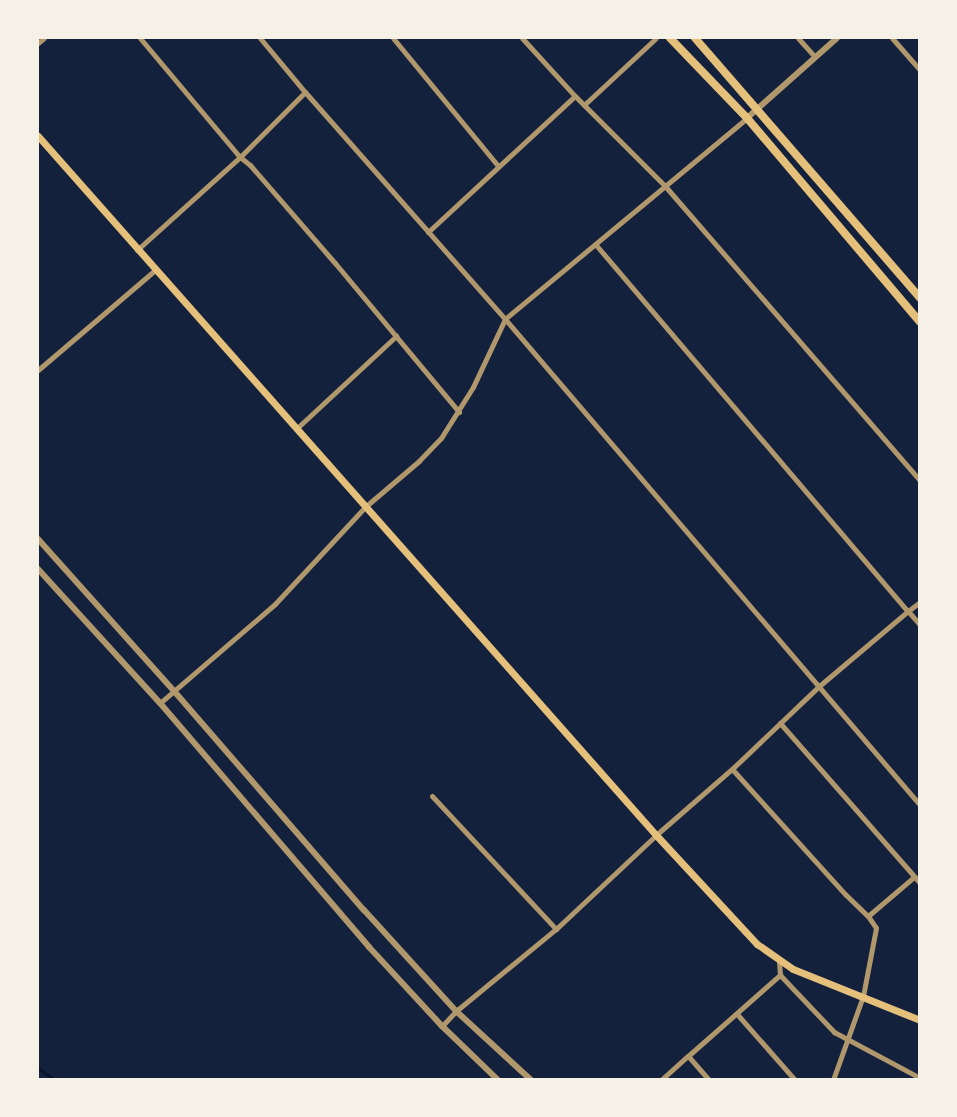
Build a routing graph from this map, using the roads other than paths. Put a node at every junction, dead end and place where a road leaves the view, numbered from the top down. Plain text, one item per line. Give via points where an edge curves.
1 (44, 38) edge
2 (140, 38) edge
3 (260, 38) edge
4 (393, 38) edge
5 (522, 38) edge
6 (656, 38) edge
7 (670, 38) edge
8 (695, 38) edge
9 (798, 38) edge
10 (837, 38) edge
11 (892, 38) edge
12 (38, 43) edge
13 (814, 57) junction
14 (920, 70) edge
15 (305, 92) junction
16 (575, 96) junction
17 (584, 105) junction
18 (757, 108) junction
19 (747, 118) junction
20 (38, 136) edge
21 (240, 157) junction
22 (498, 166) junction
23 (665, 186) junction
24 (428, 232) junction
25 (596, 245) junction
26 (137, 250) junction
27 (154, 270) junction
28 (920, 298) edge
29 (505, 319) junction
30 (920, 322) edge
31 (396, 336) junction
32 (38, 370) edge
33 (459, 412) junction
34 (296, 429) junction
35 (920, 480) edge
36 (365, 508) junction
37 (38, 539) edge
38 (38, 570) edge
39 (920, 602) edge
40 (908, 611) junction
41 (920, 625) edge
42 (818, 687) junction
43 (174, 691) junction
44 (160, 703) junction
45 (780, 723) junction
46 (732, 770) junction
47 (432, 796) dead end
48 (920, 805) edge
49 (656, 834) junction
50 (914, 877) junction
51 (920, 883) edge
52 (868, 916) junction
53 (556, 929) junction
54 (779, 961) junction
55 (780, 975) junction
56 (863, 996) junction
57 (456, 1011) junction
58 (737, 1014) junction
59 (920, 1020) edge
60 (442, 1026) junction
61 (847, 1040) junction
62 (688, 1056) junction
63 (920, 1078) edge
64 (498, 1080) edge
65 (530, 1080) edge
66 (661, 1080) edge
67 (709, 1080) edge
68 (795, 1080) edge
69 (834, 1080) edge

1 - 12 street
2 - 21 street
3 - 15 street
4 - 22 street
5 - 16 street
6 - 17 street
7 - 19 main road
8 - 18 main road
9 - 13 street
10 - 13 street
11 - 14 street
13 - 18 street
15 - 21 street
15 - 24 street
16 - 17 street
16 - 22 street
17 - 23 street
18 - 19 street
18 - 28 main road
19 - 23 street
19 - 30 main road
20 - 26 main road
21 - 26 street
21 - 31 street via 262,178
22 - 24 street
23 - 25 street
23 - 35 street
24 - 29 street
25 - 29 street
25 - 40 street
26 - 27 main road
27 - 32 street
27 - 34 main road
29 - 33 street
29 - 42 street
31 - 33 street
31 - 34 street
33 - 36 street via 424,456
34 - 36 main road
36 - 43 street via 275,604
36 - 49 main road
37 - 43 street
38 - 44 street
39 - 40 street
40 - 41 street
40 - 42 street
42 - 45 street
42 - 48 street
43 - 44 street
43 - 57 street
44 - 60 street via 337,911
45 - 46 street
45 - 50 street
46 - 49 street
46 - 52 street
47 - 53 street
49 - 53 street
49 - 54 main road via 757,944
50 - 51 street
50 - 52 street
52 - 56 street via 876,928
53 - 57 street
54 - 55 street
54 - 56 main road
55 - 58 street
55 - 61 street via 834,1032
56 - 59 main road
56 - 61 street
57 - 60 street
57 - 65 street
58 - 62 street
58 - 68 street
60 - 64 street
61 - 63 street
61 - 69 street
62 - 66 street
62 - 67 street

